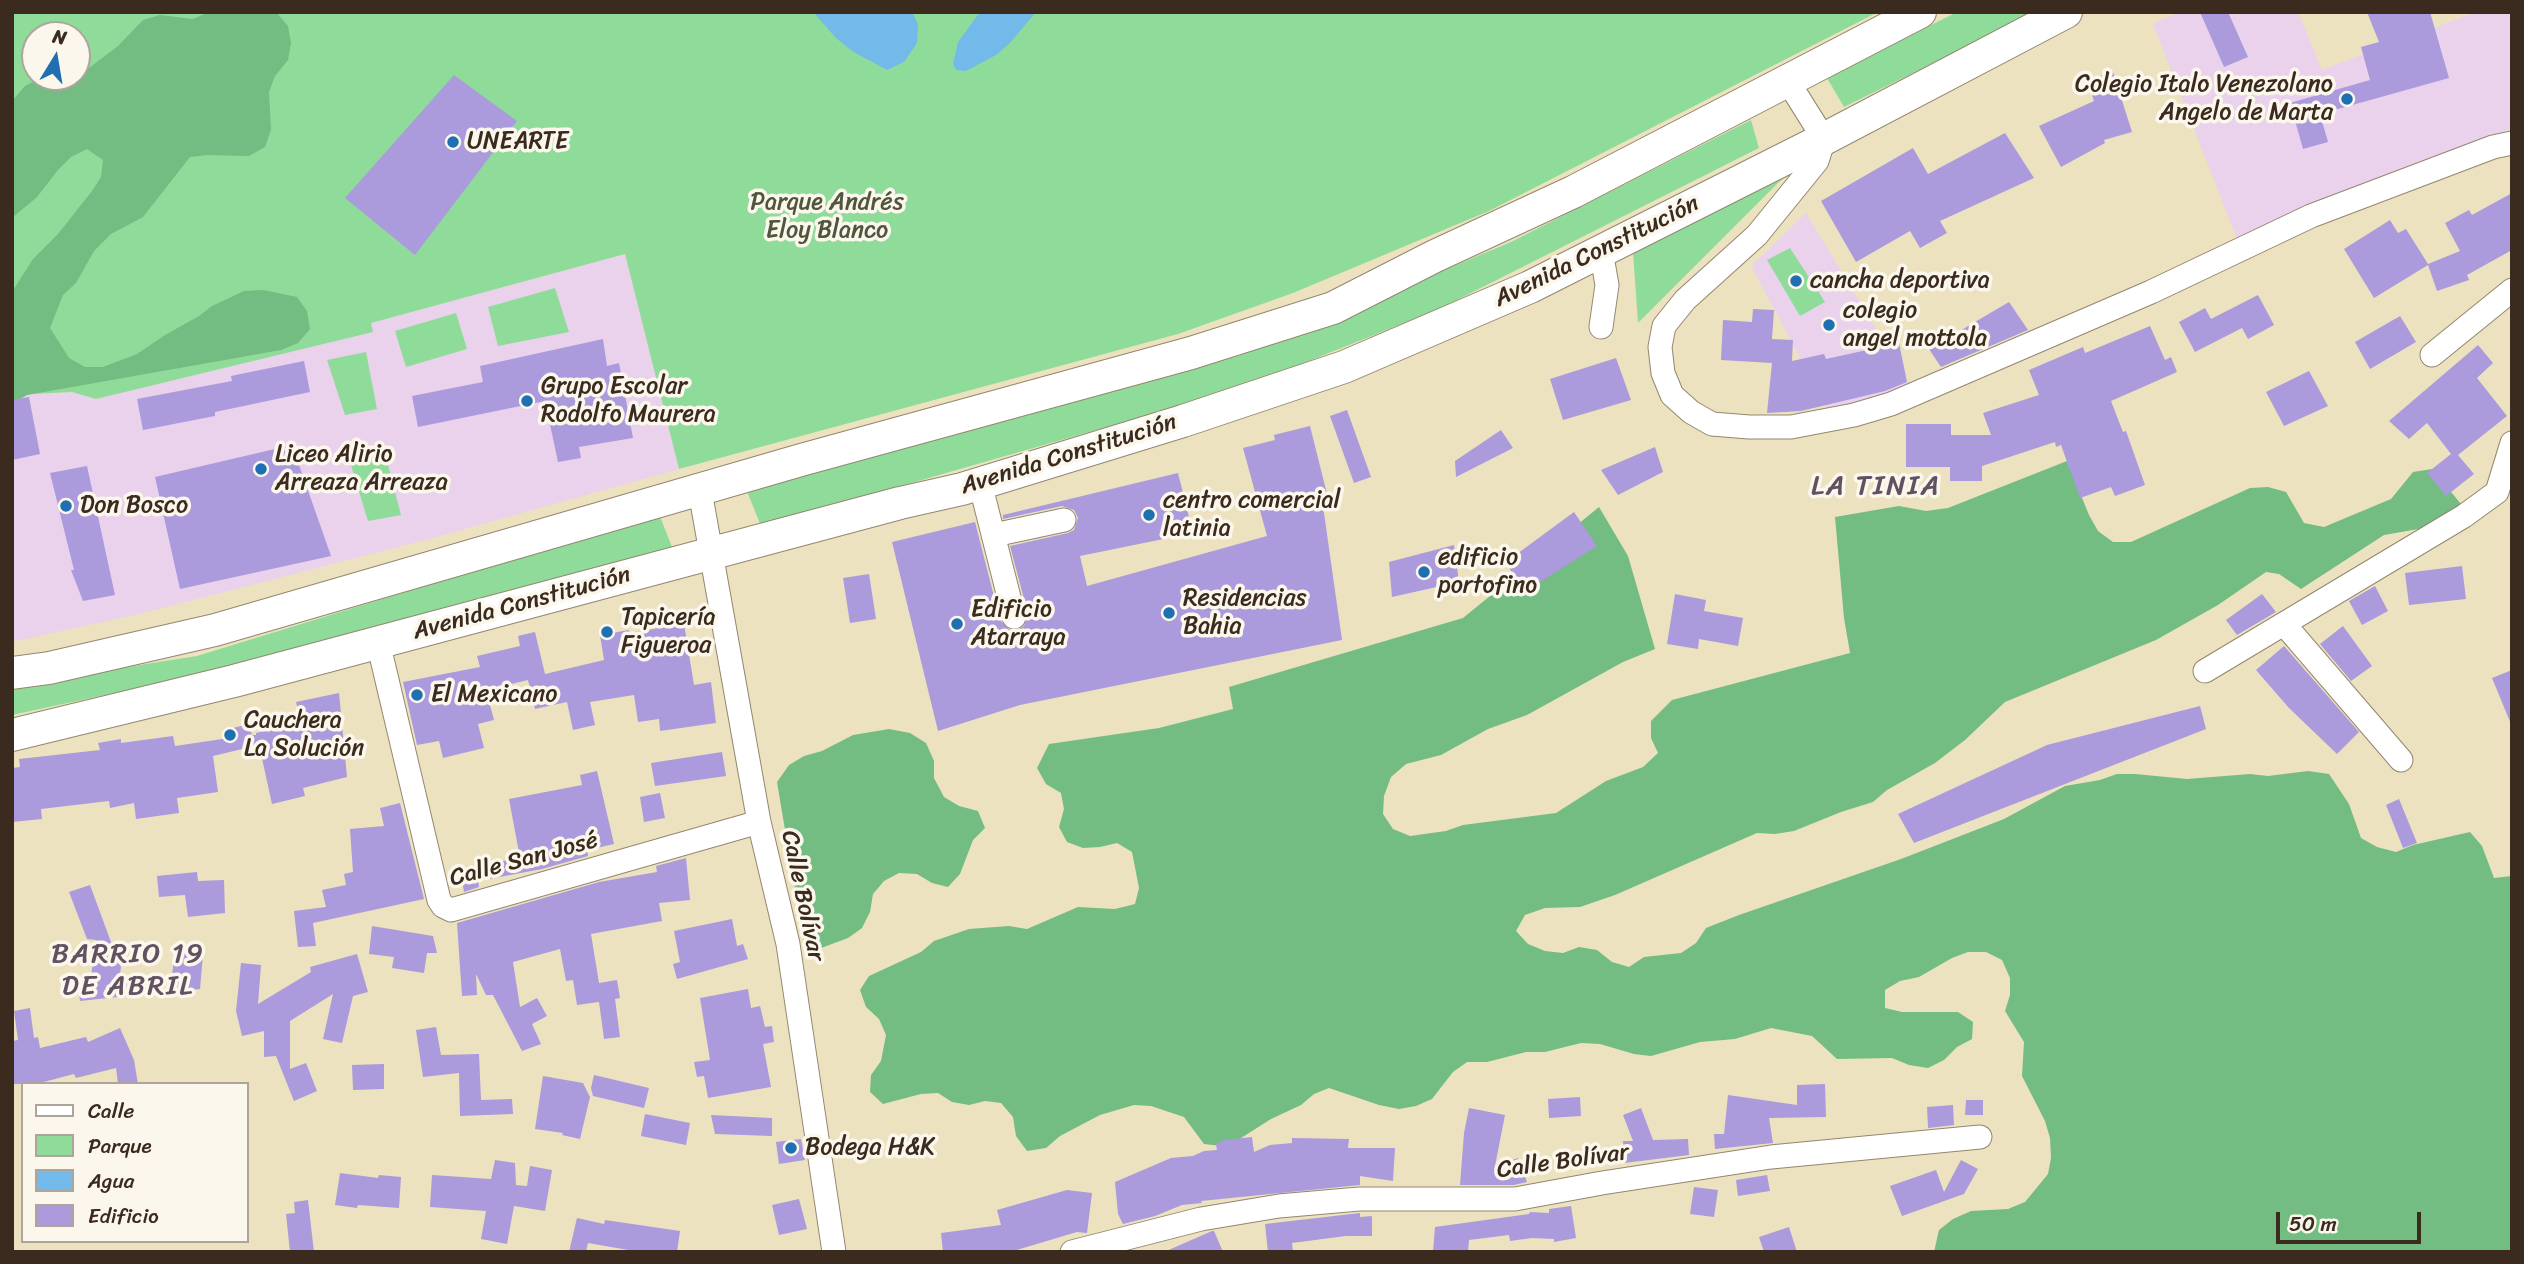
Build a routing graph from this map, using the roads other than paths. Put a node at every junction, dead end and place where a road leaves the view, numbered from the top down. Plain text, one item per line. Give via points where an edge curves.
1 (1920, 12) edge
2 (2066, 12) edge
3 (1787, 80) junction
4 (1824, 139) junction
5 (2512, 142) edge
6 (1601, 251) junction
7 (2512, 290) edge
8 (1601, 327) dead end
9 (2432, 355) dead end
10 (2512, 443) edge
11 (980, 483) junction
12 (700, 491) junction
13 (1064, 520) dead end
14 (994, 535) junction
15 (709, 554) junction
16 (1014, 617) dead end
17 (2284, 624) junction
18 (378, 642) junction
19 (2205, 671) dead end
20 (12, 673) edge
21 (12, 736) edge
22 (2401, 760) dead end
23 (759, 822) junction
24 (1980, 1137) dead end
25 (834, 1252) edge
26 (1072, 1252) edge

1 - 3 main road
2 - 4 main road, Avenida Constitución
3 - 4 street
3 - 12 main road via 1573,192 1332,309
4 - 5 street via 1817,161 1757,235 1685,300 1664,326 1660,347 1663,373 1672,395 1712,424 1791,427 1891,404 2151,292 2311,216
4 - 6 main road, Avenida Constitución
6 - 8 street via 1607,285
6 - 11 main road, Avenida Constitución via 1530,287 1344,367
7 - 9 street
10 - 17 street via 2497,492
11 - 14 street
11 - 15 main road, Avenida Constitución
12 - 15 street, Calle Bolívar
12 - 20 main road via 215,630
13 - 14 street
14 - 16 street
15 - 18 main road, Avenida Constitución
15 - 23 street, Calle Bolívar
17 - 19 street
17 - 22 street
18 - 21 main road, Avenida Constitución
18 - 23 street, Calle San José via 439,900 451,910
23 - 25 street, Calle Bolívar via 788,944
24 - 26 street, Calle Bolívar via 1770,1157 1515,1199 1359,1199 1279,1206 1201,1219

